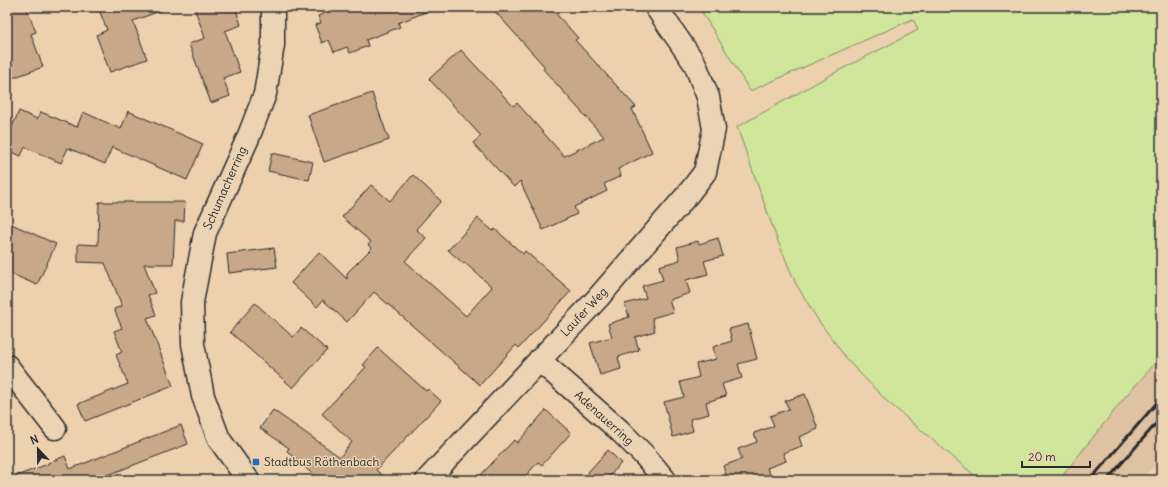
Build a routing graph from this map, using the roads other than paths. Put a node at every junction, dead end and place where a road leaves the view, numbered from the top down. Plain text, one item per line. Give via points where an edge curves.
1 (273, 7) edge
2 (656, 7) edge
3 (539, 360) junction
4 (7, 366) edge
5 (55, 428) dead end
6 (248, 480) edge
7 (427, 480) edge
8 (665, 480) edge

1 - 6 street, Schumacherring via 273,45 264,94 248,138 205,233 192,302 193,344 203,396 219,439
2 - 3 street, Laufer Weg via 695,64 708,97 714,129 705,172 596,299
3 - 7 street, Laufer Weg
3 - 8 street, Adenauerring via 619,430
4 - 5 street

